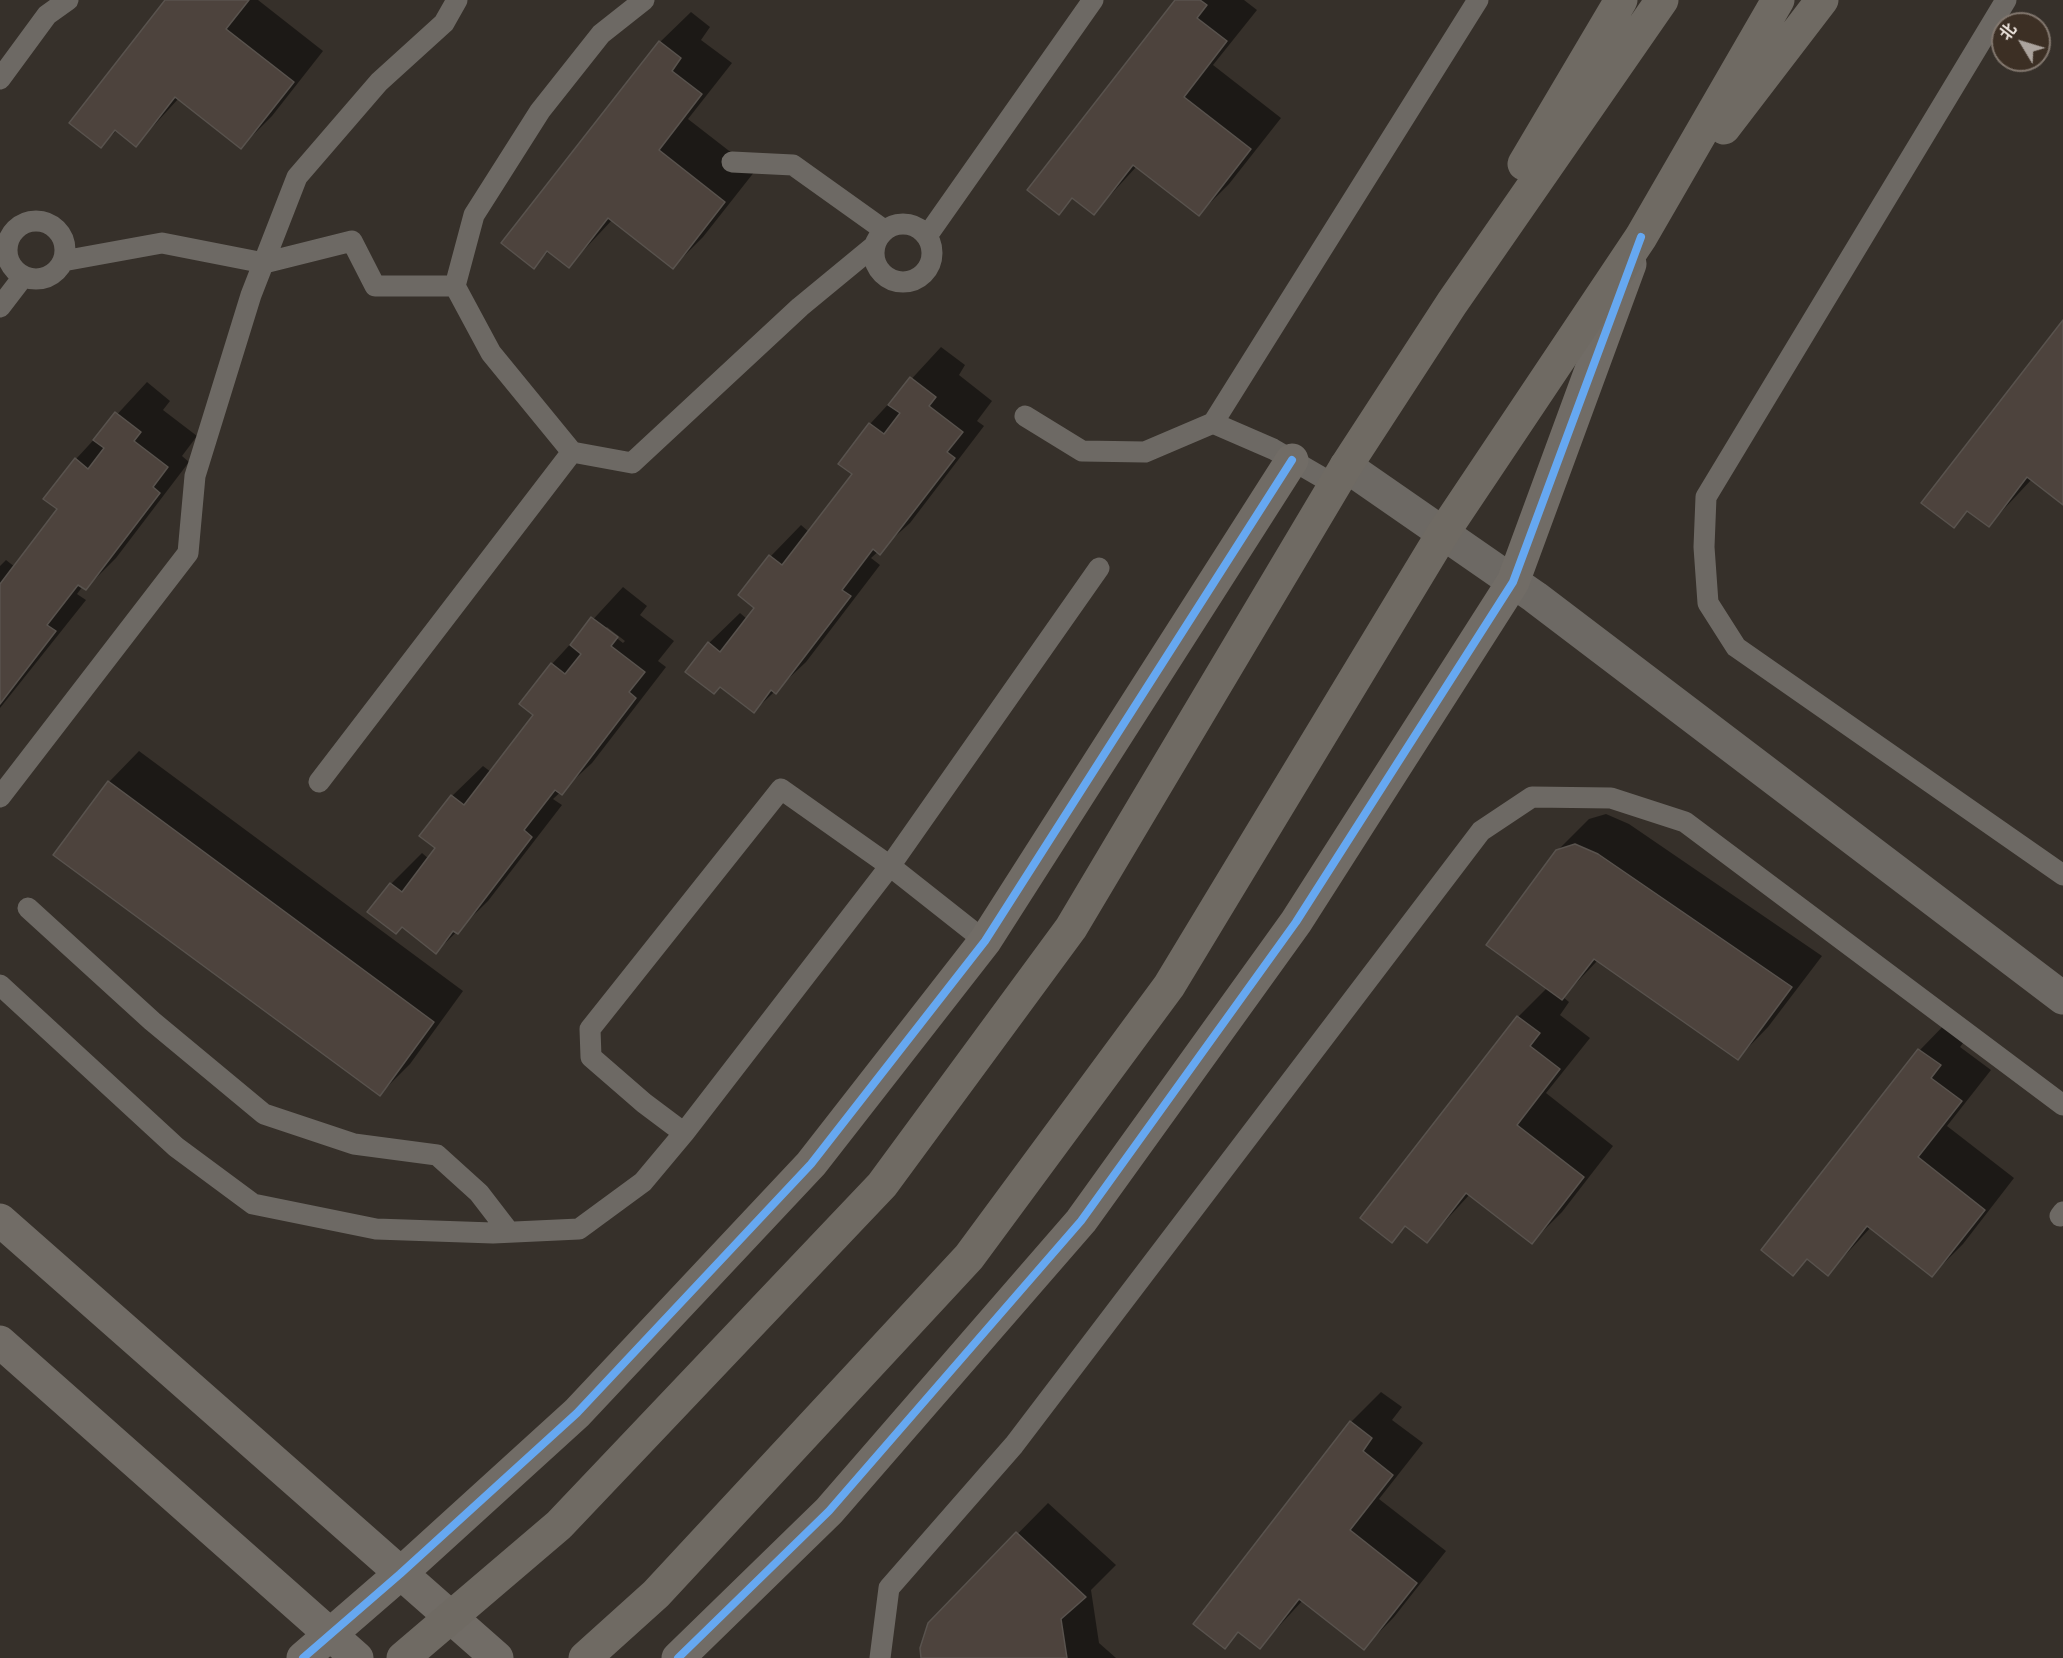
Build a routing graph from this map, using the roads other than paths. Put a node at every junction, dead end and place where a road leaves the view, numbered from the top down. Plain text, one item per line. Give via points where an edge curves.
1 (68, 0) edge
2 (457, 0) edge
3 (644, 0) edge
4 (1094, 0) edge
5 (1478, 0) edge
6 (1621, 0) edge
7 (1662, 0) edge
8 (1778, 0) edge
9 (1822, 0) edge
10 (2006, 0) edge
11 (0, 79) edge
12 (732, 162) dead end
13 (5, 230) edge
14 (927, 236) junction
15 (1641, 237) junction
16 (879, 238) junction
17 (63, 261) junction
18 (264, 263) junction
19 (22, 277) junction
20 (455, 286) junction
21 (1452, 303) junction
22 (0, 307) edge
23 (1025, 416) dead end
24 (1213, 423) junction
25 (572, 452) junction
26 (1292, 460) junction
27 (1340, 476) junction
28 (1443, 533) junction
29 (1099, 568) dead end
30 (1513, 582) junction
31 (319, 782) dead end
32 (0, 797) edge
33 (890, 866) junction
34 (2063, 874) edge
35 (28, 908) dead end
36 (985, 941) junction
37 (0, 985) edge
38 (2063, 998) edge
39 (2063, 1105) edge
40 (684, 1133) junction
41 (0, 1220) edge
42 (509, 1232) junction
43 (0, 1342) edge
44 (400, 1574) junction
45 (451, 1618) junction
46 (330, 1634) junction
47 (303, 1658) edge
48 (357, 1658) edge
49 (403, 1658) edge
50 (497, 1658) edge
51 (585, 1658) edge
52 (678, 1658) edge
53 (880, 1658) edge

1 - 11 lane via 47,15
2 - 18 lane via 444,23 380,82 297,177
3 - 20 lane via 602,34 540,111 474,215
4 - 14 lane
5 - 24 lane
6 - 21 main road via 1503,199
7 - 21 main road
8 - 15 main road
9 - 15 main road
10 - 34 lane via 1706,497 1704,547 1708,603 1736,646
12 - 16 lane via 793,165
13 - 17 lane via 26,222 54,226 64,243
13 - 19 lane via 6,253 14,271
14 - 16 lane via 902,223
14 - 16 lane via 932,254 930,264 918,279 908,282 889,279 876,265
15 - 28 main road
15 - 30 street
16 - 25 lane via 632,464
17 - 18 lane via 162,243
17 - 19 lane via 50,276
18 - 20 lane via 352,241 375,286
18 - 32 lane via 195,476 188,553
19 - 22 lane
20 - 25 lane via 491,353
21 - 27 main road
23 - 24 lane via 1082,451 1145,452
24 - 26 lane
25 - 31 lane
26 - 27 lane
26 - 36 street
27 - 28 street
27 - 45 main road via 1071,928 882,1185 559,1525
28 - 30 street
28 - 51 main road via 1169,986 969,1257 656,1594
29 - 33 lane
30 - 38 street
30 - 52 street via 1296,922 1080,1221 830,1511
33 - 36 lane
33 - 40 lane
33 - 40 lane via 781,789 590,1029 591,1057
35 - 42 lane via 152,1022 264,1114 354,1143 437,1155 479,1193
36 - 44 street via 803,1172 577,1413
37 - 42 lane via 176,1147 253,1204 376,1229
39 - 53 lane via 1685,822 1611,798 1532,797 1481,831 1014,1445 890,1588
40 - 42 lane via 643,1182 579,1229
41 - 44 street
43 - 46 street
44 - 45 street
44 - 46 street
45 - 49 main road
45 - 50 street
46 - 47 street
46 - 48 street

